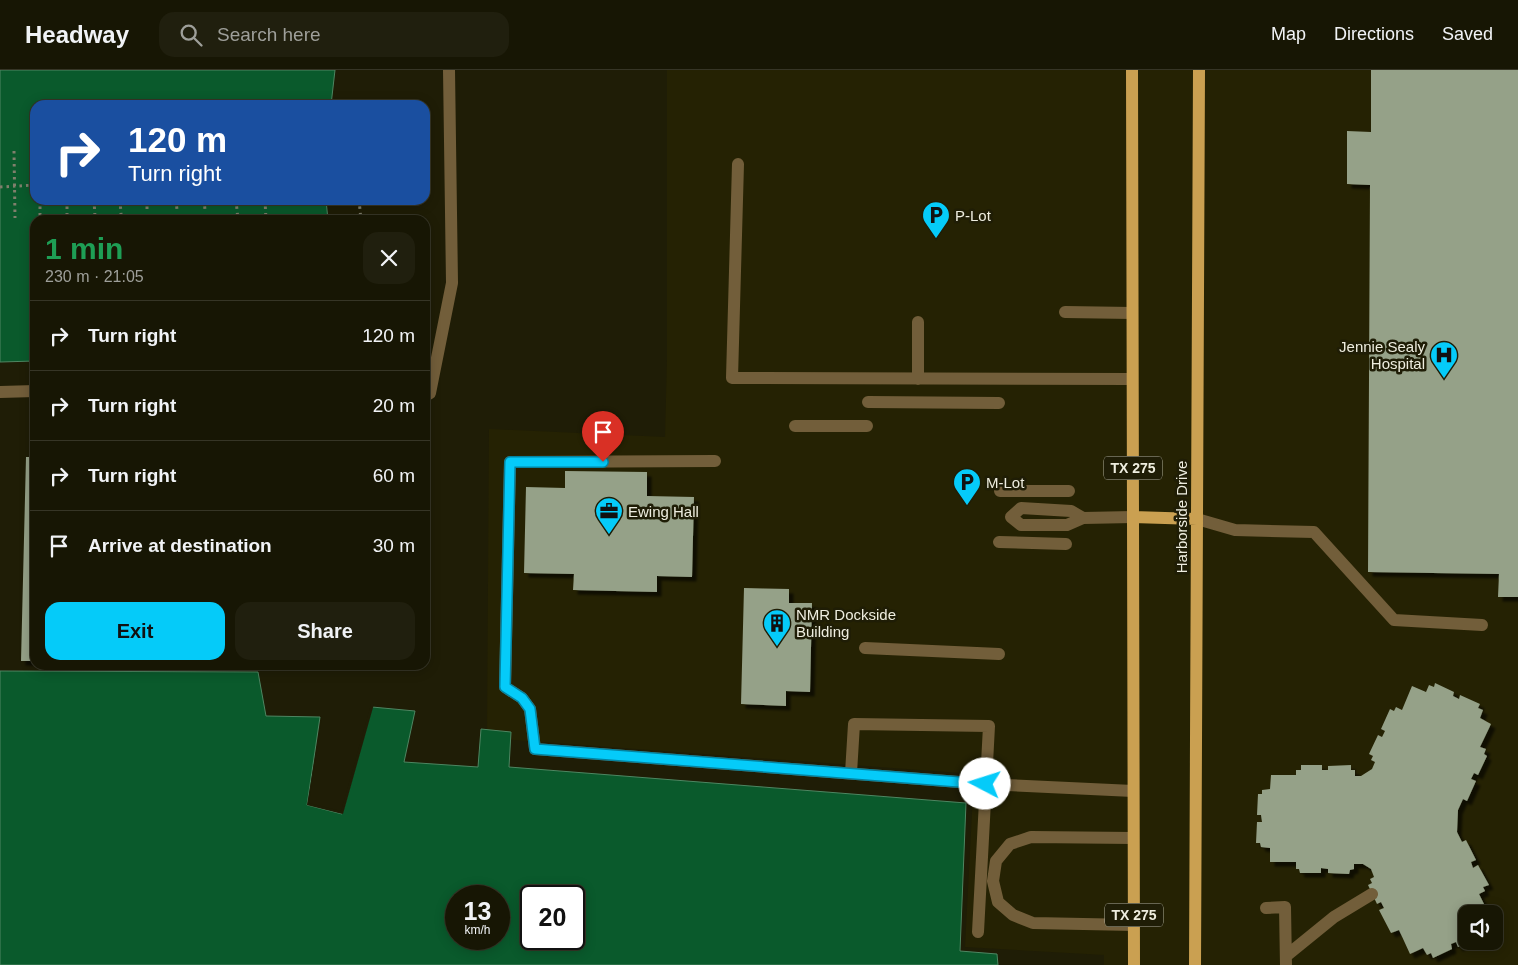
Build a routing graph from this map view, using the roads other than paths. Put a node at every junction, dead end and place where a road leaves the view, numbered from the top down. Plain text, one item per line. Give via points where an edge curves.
1 (449, 70) edge
2 (1132, 70) edge
3 (1199, 70) edge
4 (738, 164) dead end
5 (1065, 312) dead end
6 (1132, 313) junction
7 (918, 322) dead end
8 (918, 379) junction
9 (1132, 379) junction
10 (30, 391) edge
11 (0, 392) edge
12 (430, 393) edge
13 (868, 402) dead end
14 (999, 403) dead end
15 (795, 426) dead end
16 (868, 426) dead end
17 (715, 461) dead end
18 (1000, 491) dead end
19 (1069, 491) dead end
20 (1133, 517) junction
21 (1083, 518) dead end
22 (1197, 519) junction
23 (1000, 542) dead end
24 (1066, 544) dead end
25 (1482, 625) dead end
26 (865, 648) dead end
27 (999, 654) dead end
28 (851, 773) junction
29 (985, 784) junction
30 (1133, 791) junction
31 (1133, 838) junction
32 (1372, 894) dead end
33 (1266, 908) dead end
34 (1134, 925) junction
35 (978, 932) dead end
36 (1286, 961) edge
37 (1134, 965) edge
38 (1195, 965) edge

1 - 12 street via 452,283
2 - 6 main road, TX 275
3 - 22 main road, Harborside Drive
4 - 8 street via 732,378
5 - 6 street
6 - 9 main road, TX 275
7 - 8 street
8 - 9 street
9 - 20 main road, TX 275
10 - 11 street
13 - 14 street
15 - 16 street
17 - 28 street via 510,462 505,687 522,698 530,709 535,749
18 - 19 street
20 - 21 street
20 - 22 main road
20 - 30 main road, TX 275
22 - 25 street via 1235,530 1314,532 1394,620
22 - 38 main road, Harborside Drive
23 - 24 street
26 - 27 street
28 - 29 street
28 - 29 street via 854,724 989,726
29 - 30 street
29 - 35 street
30 - 31 main road, TX 275
31 - 34 main road, TX 275
31 - 34 street via 1031,837 1010,844 996,860 994,881 998,902 1013,914 1033,923
32 - 36 street via 1334,917
33 - 36 street via 1285,907
34 - 37 main road, TX 275

